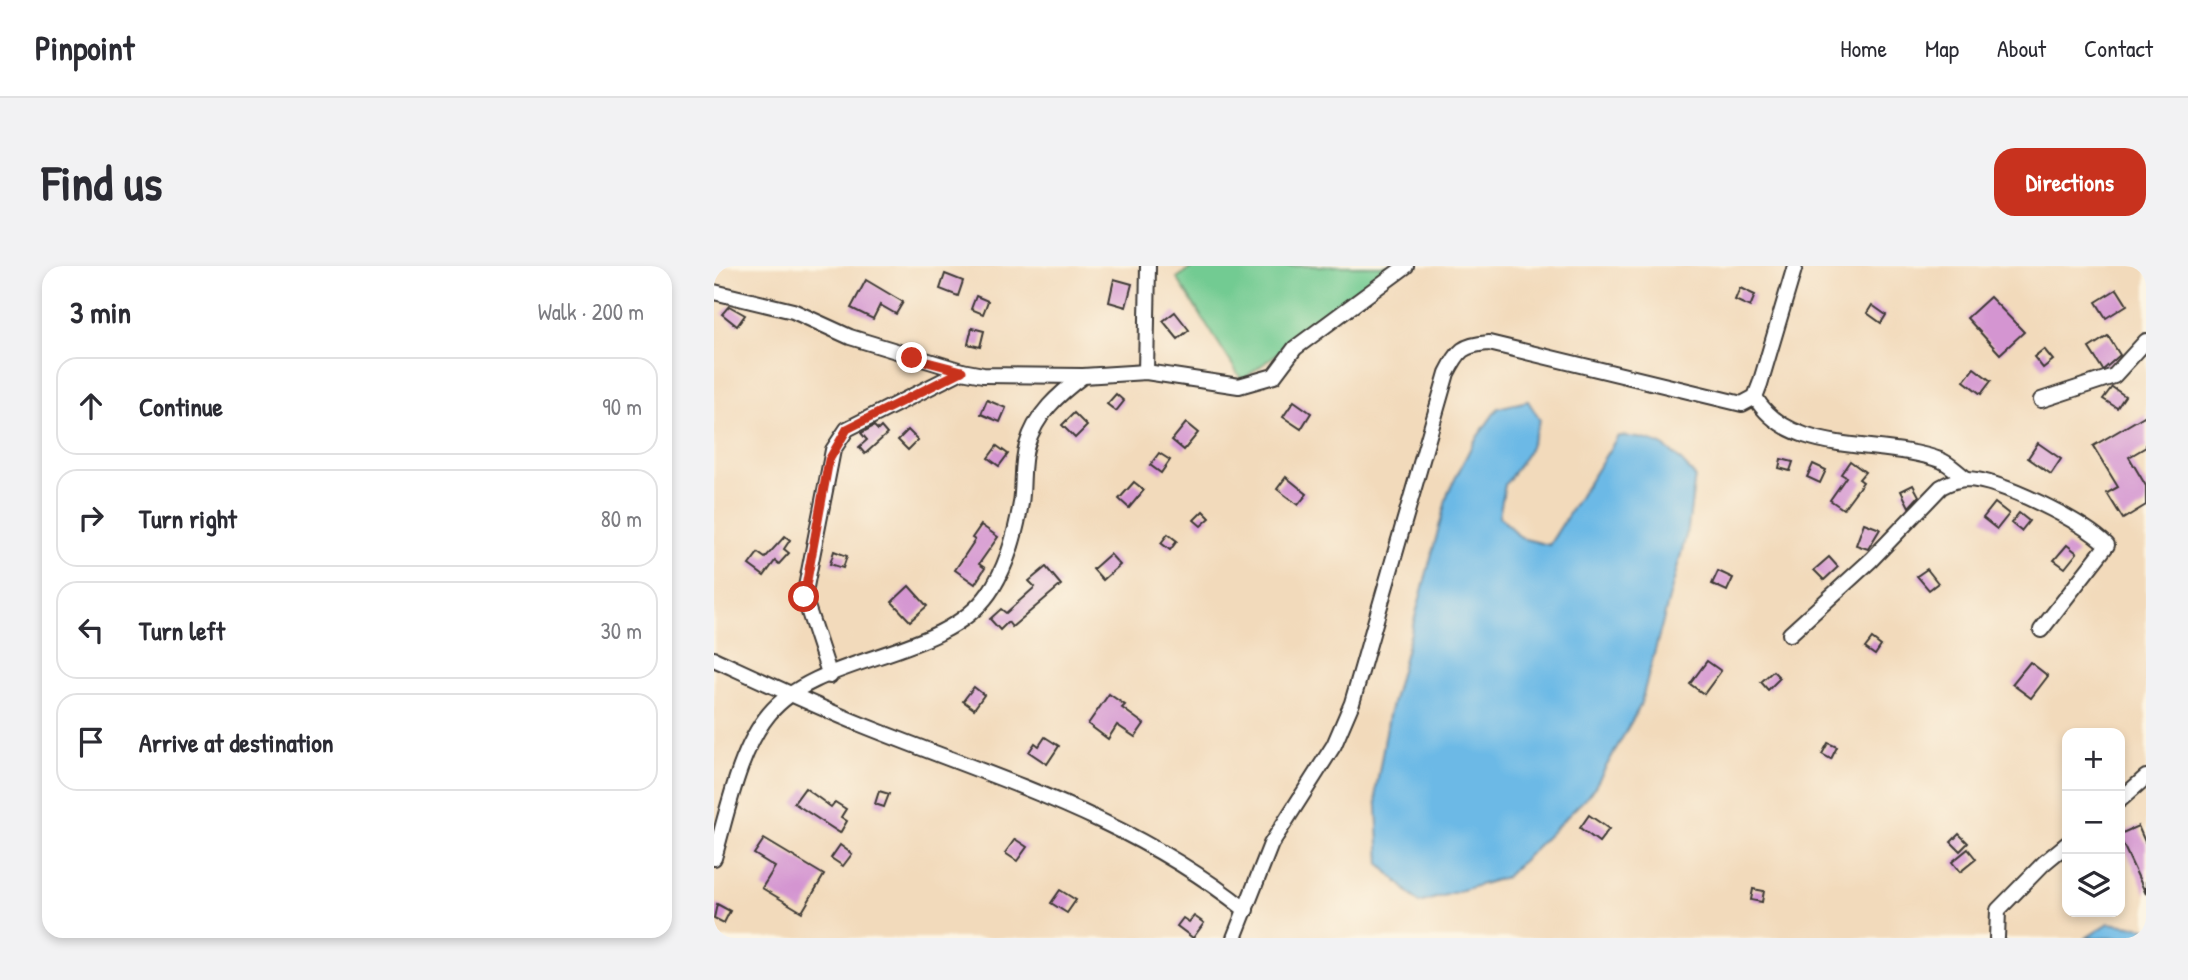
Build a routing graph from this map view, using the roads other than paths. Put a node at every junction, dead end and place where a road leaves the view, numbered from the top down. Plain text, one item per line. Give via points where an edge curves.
1 (1148, 266) edge
2 (1406, 266) edge
3 (1795, 266) edge
4 (714, 292) edge
5 (2146, 341) edge
6 (962, 371) junction
7 (1146, 372) junction
8 (1083, 376) junction
9 (1755, 397) junction
10 (2040, 400) dead end
11 (1966, 479) junction
12 (2041, 630) dead end
13 (1790, 634) dead end
14 (714, 659) edge
15 (830, 676) junction
16 (789, 693) junction
17 (2146, 777) edge
18 (2125, 796) edge
19 (2062, 848) edge
20 (714, 858) edge
21 (1246, 910) junction
22 (1234, 938) edge
23 (1997, 938) edge

1 - 7 street
2 - 7 street via 1295,348 1274,376 1239,387
3 - 9 street
4 - 6 street via 793,311 850,337
5 - 10 street via 2114,376
6 - 8 street
6 - 15 street via 847,429 833,450 804,597
7 - 8 street
8 - 15 street via 1051,403 1027,443 1013,536 998,579 978,607 941,631
9 - 11 street via 1777,422 1804,434 1840,444 1908,451 1943,461
9 - 21 street via 1742,404 1489,343 1468,344 1456,356 1447,373 1352,703 1334,745 1272,844
11 - 12 street via 2046,506 2107,545
11 - 13 street via 1941,486 1871,560
14 - 16 street
15 - 16 street
16 - 20 street via 755,737
16 - 21 street via 1122,829 1162,850
17 - 18 street
19 - 23 street via 1998,910
21 - 22 street

